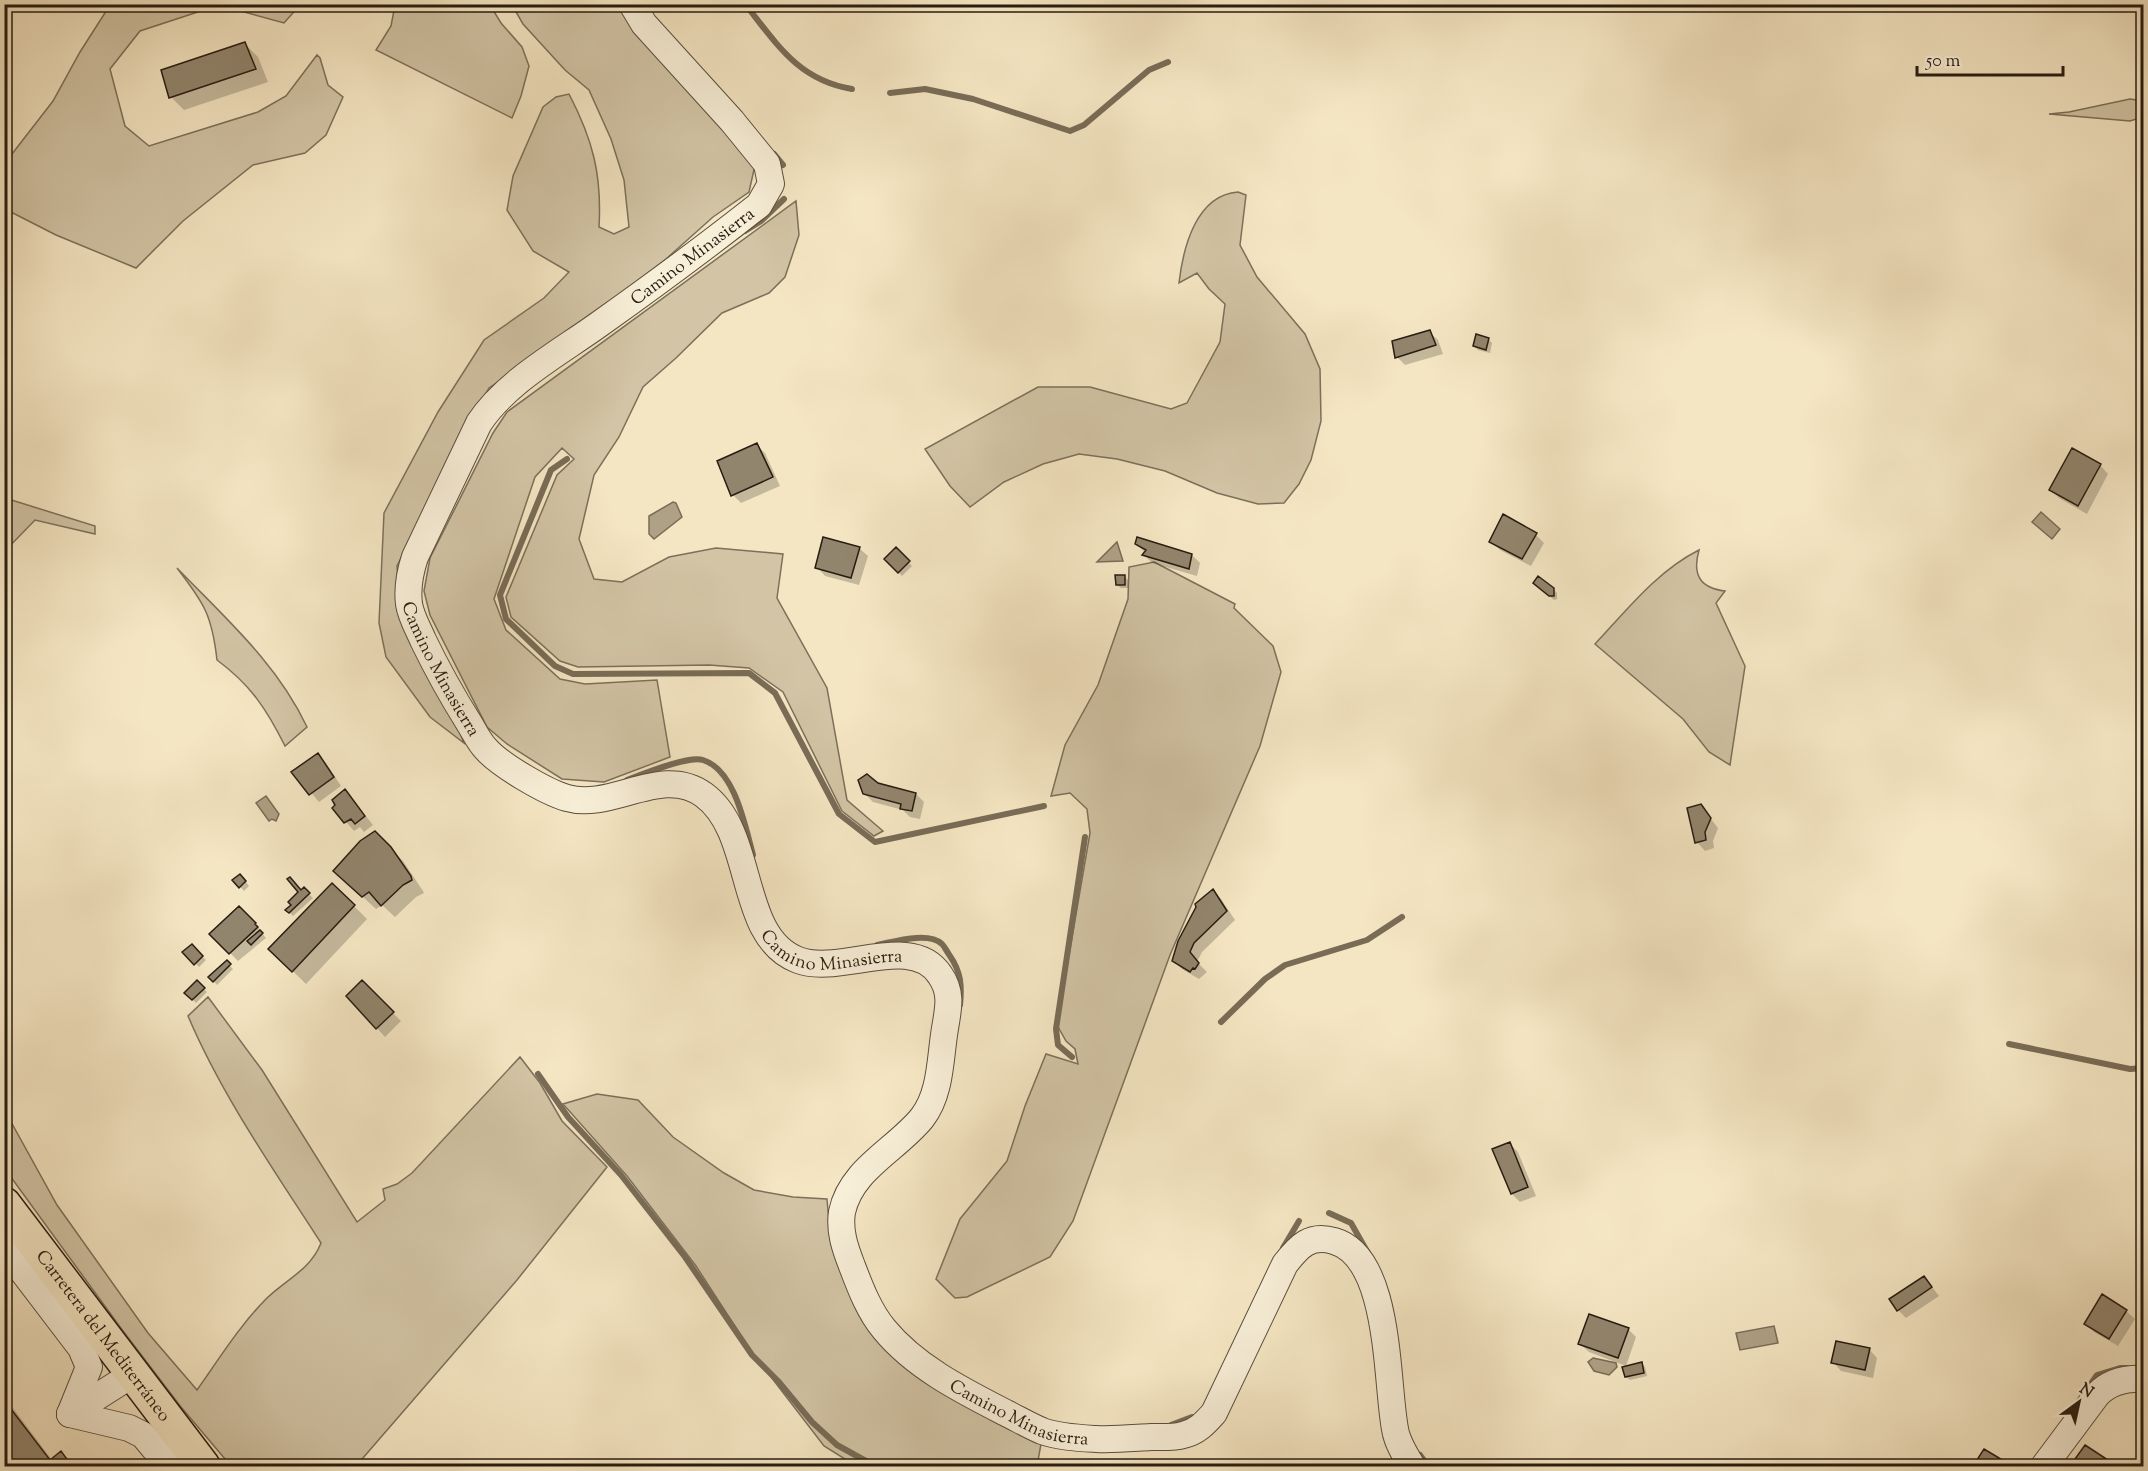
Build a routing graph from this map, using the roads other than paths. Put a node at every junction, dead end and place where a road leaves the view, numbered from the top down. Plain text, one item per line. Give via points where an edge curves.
1 (632, 4) edge
2 (4, 1204) edge
3 (4, 1247) edge
4 (133, 1374) junction
5 (2144, 1379) edge
6 (70, 1414) junction
7 (169, 1467) edge
8 (203, 1467) edge
9 (1412, 1467) edge
10 (2044, 1467) edge

1 - 9 street, Camino Minasierra via 644,24 766,164 771,184 759,205 517,383 488,410 410,573 409,603 441,679 486,750 549,790 586,800 668,783 701,792 715,804 731,829 763,927 788,955 801,962 820,964 912,956 938,970 950,995 932,1102 922,1118 859,1177 848,1192 841,1221 843,1242 859,1284 881,1327 902,1348 974,1397 1041,1431 1097,1439 1181,1436 1203,1426 1214,1413 1290,1258 1308,1241 1322,1237 1342,1243 1354,1253 1377,1297 1395,1431
2 - 4 highway, Carretera del Mediterráneo
3 - 6 street via 81,1348 89,1367
4 - 6 street
4 - 8 highway, Carretera del Mediterráneo
5 - 10 street via 2123,1380 2104,1387
6 - 7 street via 143,1435

